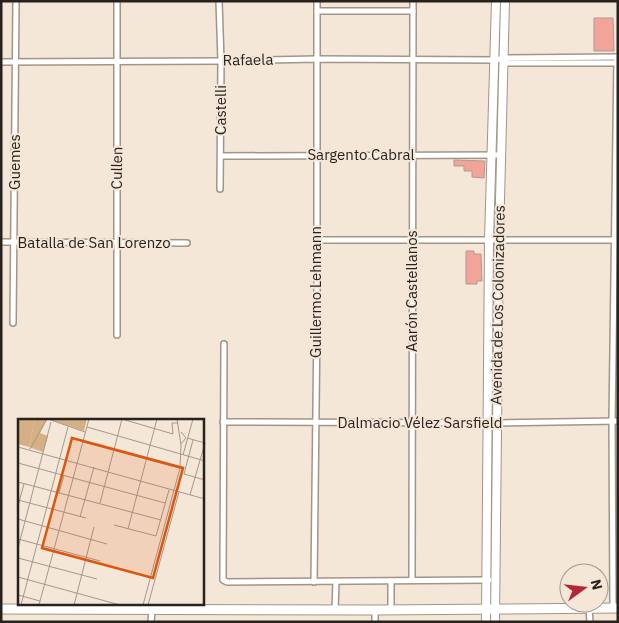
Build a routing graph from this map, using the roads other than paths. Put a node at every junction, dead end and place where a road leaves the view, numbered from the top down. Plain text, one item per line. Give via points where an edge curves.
1 (16, 1) edge
2 (117, 1) edge
3 (219, 1) edge
4 (317, 1) edge
5 (413, 1) edge
6 (496, 1) edge
7 (505, 1) edge
8 (317, 10) junction
9 (413, 11) junction
10 (317, 59) junction
11 (118, 60) junction
12 (413, 60) junction
13 (495, 60) junction
14 (617, 60) edge
15 (221, 61) junction
16 (504, 61) junction
17 (1, 62) edge
18 (16, 62) junction
19 (317, 155) junction
20 (413, 155) junction
21 (492, 155) junction
22 (501, 155) junction
23 (221, 156) junction
24 (220, 189) dead end
25 (317, 240) junction
26 (413, 240) junction
27 (490, 240) junction
28 (499, 240) junction
29 (616, 240) edge
30 (1, 242) edge
31 (15, 242) junction
32 (116, 243) junction
33 (187, 244) dead end
34 (13, 323) dead end
35 (117, 335) dead end
36 (224, 344) dead end
37 (223, 422) junction
38 (315, 422) junction
39 (615, 422) edge
40 (411, 423) junction
41 (488, 423) junction
42 (496, 423) junction
43 (412, 580) junction
44 (485, 580) junction
45 (494, 580) junction
46 (391, 581) junction
47 (314, 582) junction
48 (336, 582) junction
49 (1, 608) edge
50 (615, 608) edge
51 (490, 609) junction
52 (559, 609) edge
53 (152, 610) junction
54 (335, 610) junction
55 (375, 610) junction
56 (391, 610) junction
57 (152, 622) edge
58 (375, 622) edge
59 (486, 622) edge
60 (495, 622) edge

1 - 18 street, Guemes
2 - 11 street, Cullen
3 - 15 street, Castelli
4 - 8 street, Guillermo Lehmann
5 - 9 street, Aarón Castellanos
6 - 13 main road, Avenida de Los Colonizadores
7 - 16 main road, Avenida de Los Colonizadores
8 - 9 street
8 - 10 street, Guillermo Lehmann
9 - 12 street, Aarón Castellanos
10 - 12 street, Rafaela
10 - 15 street, Rafaela
10 - 19 street, Guillermo Lehmann
11 - 15 street, Rafaela
11 - 18 street, Rafaela
11 - 32 street, Cullen
12 - 13 street, Rafaela
12 - 20 street, Aarón Castellanos
13 - 16 street, Rafaela
13 - 21 main road, Avenida de Los Colonizadores
14 - 16 street, Rafaela
14 - 29 street
15 - 23 street, Castelli
16 - 22 main road, Avenida de Los Colonizadores
17 - 18 street, Rafaela
18 - 31 street, Guemes
19 - 20 street, Sargento Cabral
19 - 23 street, Sargento Cabral
19 - 25 street, Guillermo Lehmann
20 - 21 street, Sargento Cabral
20 - 26 street, Aarón Castellanos
21 - 22 street, Sargento Cabral
21 - 27 main road, Avenida de Los Colonizadores
22 - 28 main road, Avenida de Los Colonizadores
23 - 24 street, Castelli
25 - 26 street
25 - 38 street, Guillermo Lehmann
26 - 27 street
26 - 40 street, Aarón Castellanos
27 - 28 street
27 - 41 main road, Avenida de Los Colonizadores
28 - 29 street
28 - 42 main road, Avenida de Los Colonizadores
29 - 39 street
30 - 31 street, Batalla de San Lorenzo
31 - 32 street, Batalla de San Lorenzo
31 - 34 street, Guemes
32 - 33 street, Batalla de San Lorenzo
32 - 35 street, Cullen
36 - 37 street
37 - 38 street, Dalmacio Vélez Sarsfield
37 - 47 street via 223,580
38 - 40 street, Dalmacio Vélez Sarsfield
38 - 47 street, Guillermo Lehmann
39 - 42 street, Dalmacio Vélez Sarsfield
39 - 50 street
40 - 41 street, Dalmacio Vélez Sarsfield
40 - 43 street, Aarón Castellanos
41 - 42 street, Dalmacio Vélez Sarsfield
41 - 44 main road, Avenida de Los Colonizadores
42 - 45 main road, Avenida de Los Colonizadores
43 - 44 street
43 - 46 street
44 - 45 street
44 - 51 main road, Avenida de Los Colonizadores
45 - 51 main road, Avenida de Los Colonizadores
46 - 48 street
46 - 56 street
47 - 48 street
48 - 54 street
49 - 53 main road
51 - 52 main road
51 - 56 main road
51 - 59 main road
51 - 60 main road
53 - 54 main road
53 - 57 street
54 - 55 main road
55 - 56 main road
55 - 58 street

